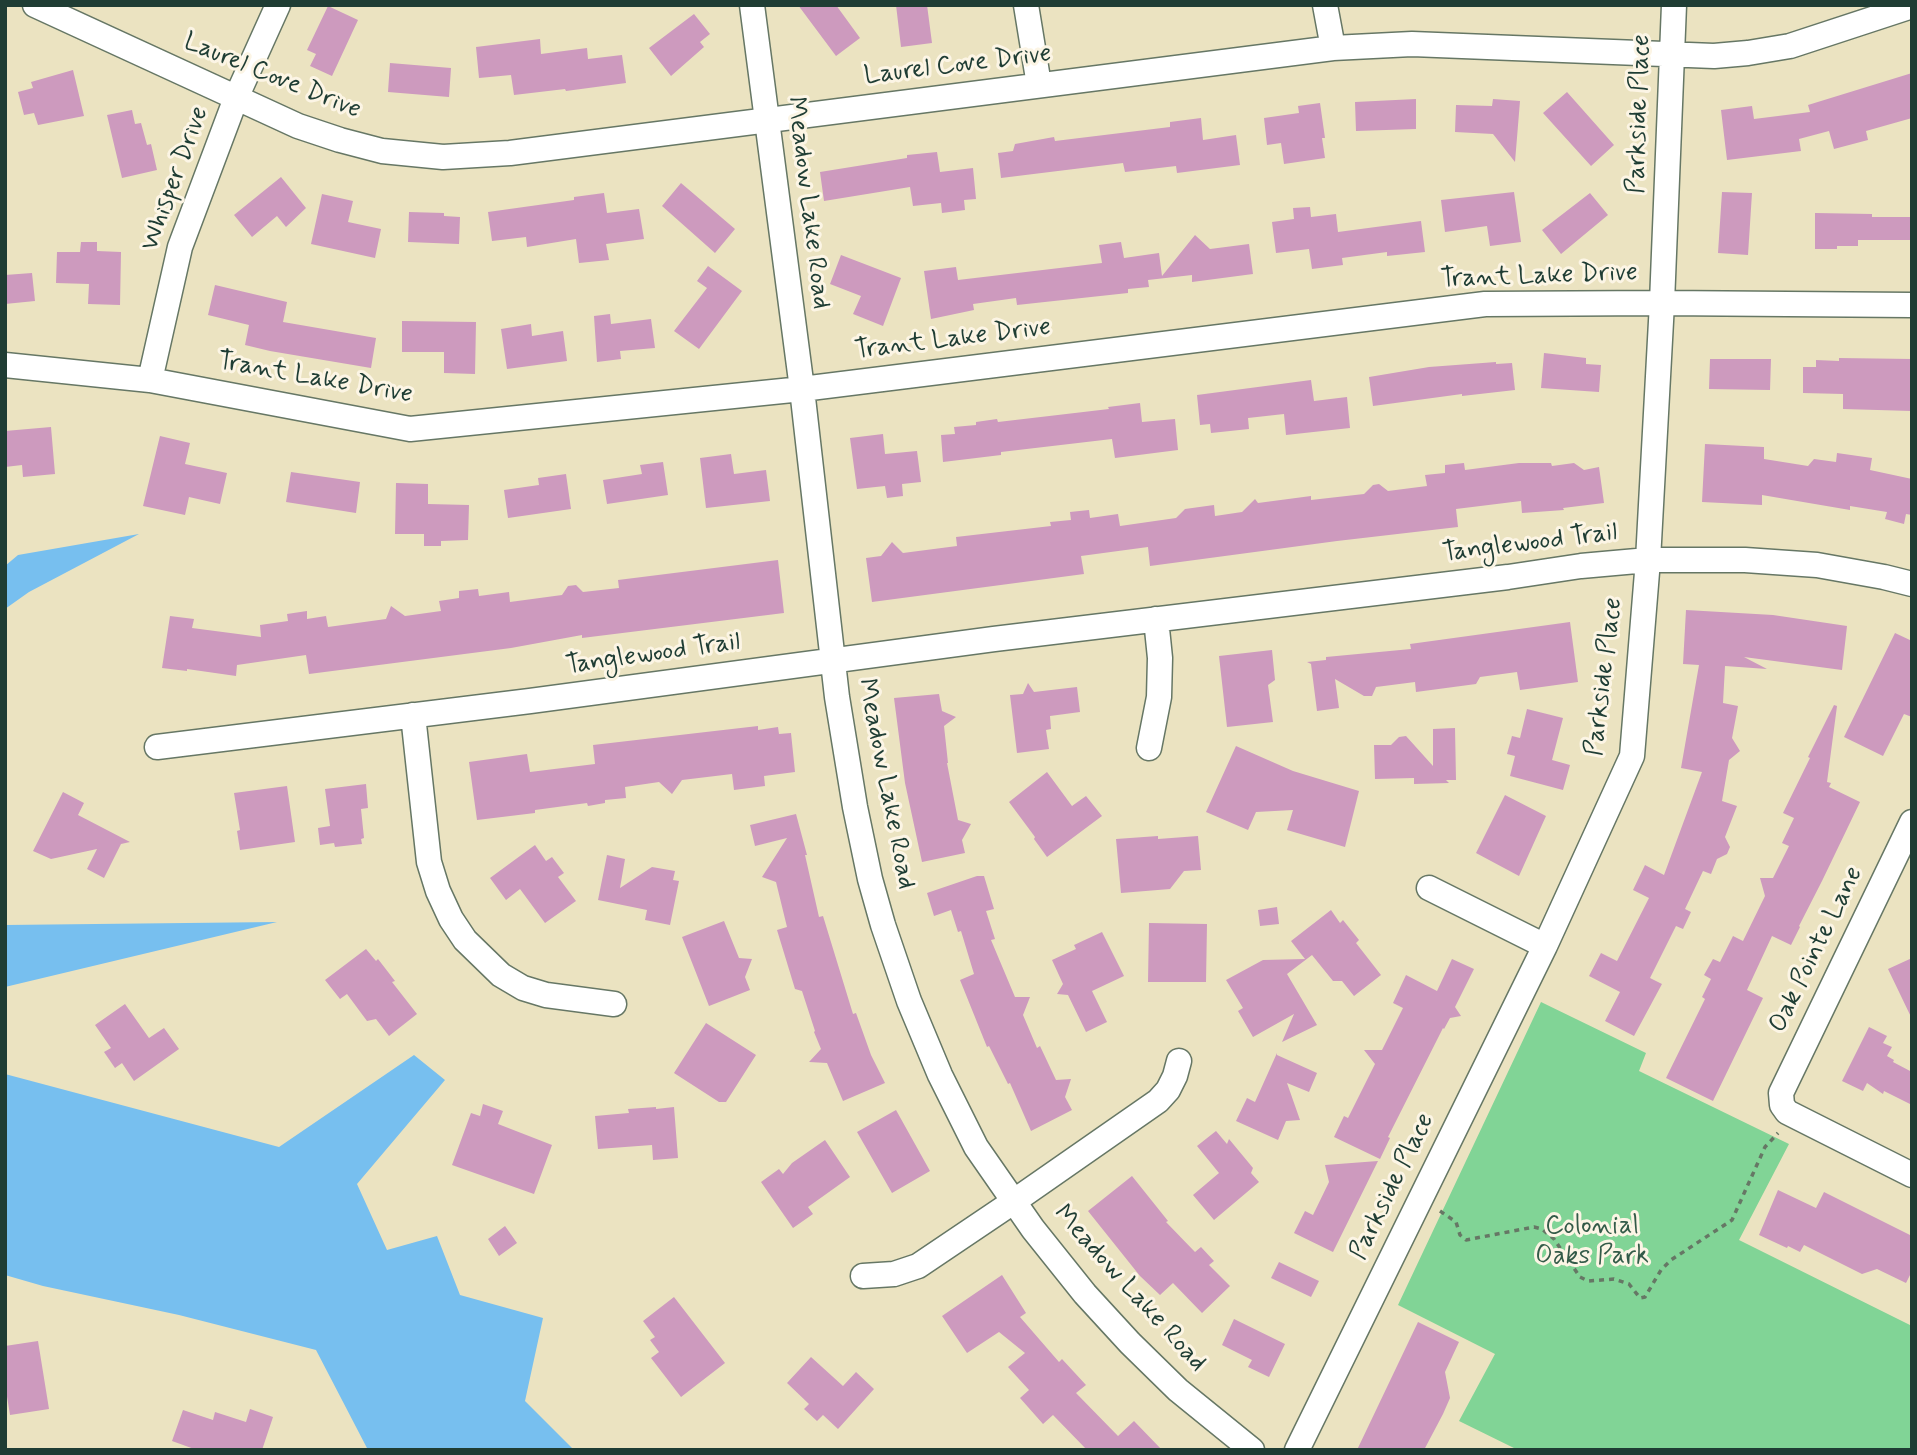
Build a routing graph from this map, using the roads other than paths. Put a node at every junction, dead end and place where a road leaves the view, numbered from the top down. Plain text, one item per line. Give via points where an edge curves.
1 (35, 5) edge
2 (278, 5) edge
3 (752, 5) edge
4 (1026, 5) edge
5 (1325, 5) edge
6 (1674, 5) edge
7 (1912, 6) edge
8 (1333, 48) junction
9 (1672, 55) junction
10 (1039, 85) junction
11 (236, 98) junction
12 (766, 119) junction
13 (1662, 303) junction
14 (1912, 305) edge
15 (5, 365) edge
16 (150, 380) junction
17 (802, 389) junction
18 (1648, 560) junction
19 (1912, 584) edge
20 (1156, 619) junction
21 (833, 661) junction
22 (413, 715) junction
23 (157, 747) dead end
24 (1149, 748) dead end
25 (1912, 822) edge
26 (1903, 863) edge
27 (1429, 888) dead end
28 (1545, 946) junction
29 (614, 1004) dead end
30 (1180, 1061) dead end
31 (1912, 1175) edge
32 (1013, 1202) junction
33 (863, 1276) dead end
34 (1252, 1450) edge
35 (1297, 1450) edge

1 - 11 street, Laurel Cove Drive
2 - 11 street, Whisper Drive
3 - 12 street, Meadow Lake Road
4 - 10 street
5 - 8 street
6 - 9 street, Parkside Place
7 - 9 street, Laurel Cove Drive via 1790,46 1714,56
8 - 9 street, Laurel Cove Drive via 1412,44
8 - 10 street, Laurel Cove Drive
9 - 13 street, Parkside Place
10 - 12 street, Laurel Cove Drive
11 - 12 street, Laurel Cove Drive via 340,140 382,151 443,157 510,153
11 - 16 street, Whisper Drive via 180,247
12 - 17 street, Meadow Lake Road
13 - 14 street, Trant Lake Drive
13 - 17 street, Trant Lake Drive via 1485,304
13 - 18 street, Parkside Place
15 - 16 street, Trant Lake Drive
16 - 17 street, Trant Lake Drive via 410,429
17 - 21 street, Meadow Lake Road
18 - 19 street, Tanglewood Trail via 1745,559 1817,565
18 - 20 street, Tanglewood Trail
18 - 28 street, Parkside Place via 1632,756
20 - 21 street, Tanglewood Trail
20 - 24 street via 1159,697
21 - 22 street, Tanglewood Trail
21 - 32 street, Meadow Lake Road via 855,807 883,925 940,1075 976,1147
22 - 23 street, Tanglewood Trail
22 - 29 street via 429,862 438,891 466,940 502,975 523,988
25 - 26 street, Oak Pointe Lane
26 - 31 street, Oak Pointe Lane via 1781,1093 1790,1112
27 - 28 street
28 - 35 street, Parkside Place
30 - 32 street via 1158,1101
32 - 33 street via 918,1266 894,1274
32 - 34 street, Meadow Lake Road via 1130,1343 1178,1390

